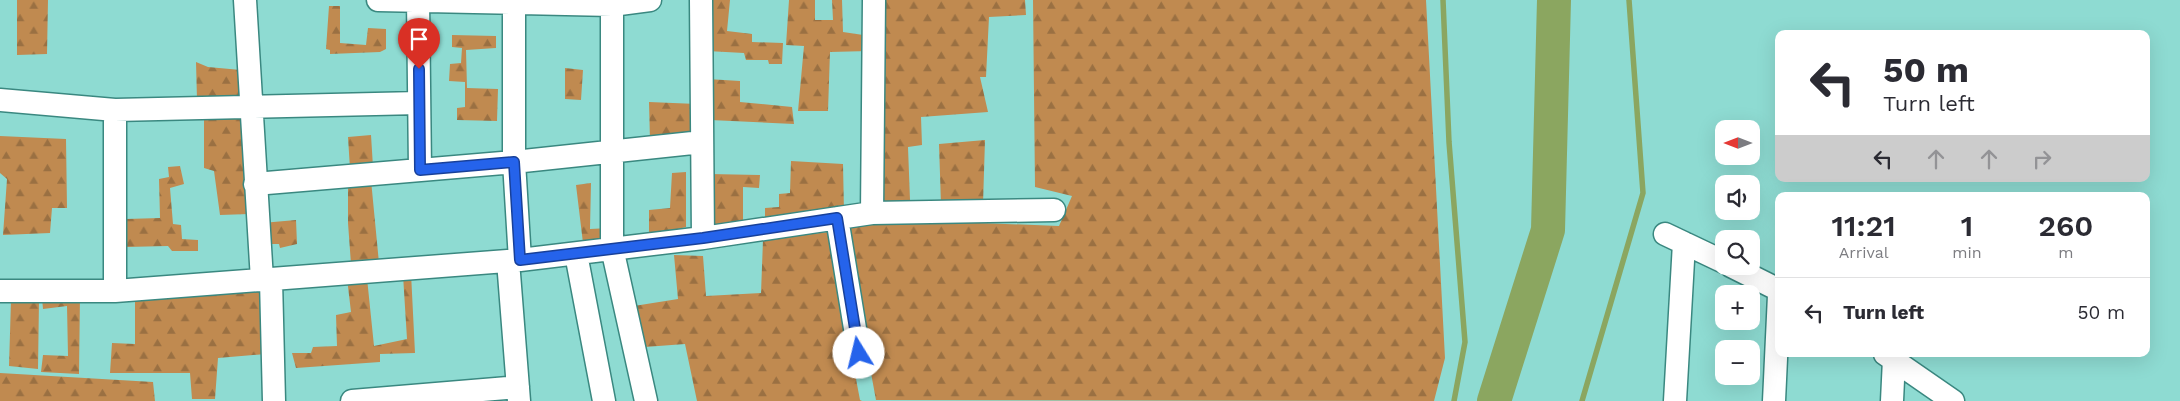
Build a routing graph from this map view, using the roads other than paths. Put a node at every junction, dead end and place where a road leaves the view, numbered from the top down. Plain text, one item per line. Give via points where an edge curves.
1 (245, 0) edge
2 (378, 0) edge
3 (650, 0) edge
4 (701, 0) edge
5 (874, 0) edge
6 (418, 1) edge
7 (514, 1) edge
8 (612, 2) edge
9 (0, 100) edge
10 (419, 103) junction
11 (251, 106) junction
12 (115, 110) junction
13 (702, 142) junction
14 (612, 152) junction
15 (514, 162) junction
16 (420, 170) junction
17 (255, 184) junction
18 (1054, 210) dead end
19 (872, 213) junction
20 (837, 218) junction
21 (703, 238) junction
22 (612, 248) junction
23 (576, 254) junction
24 (1715, 258) edge
25 (514, 260) junction
26 (1750, 275) edge
27 (267, 280) junction
28 (1775, 288) edge
29 (0, 291) edge
30 (115, 291) junction
31 (859, 353) dead end
32 (1776, 357) edge
33 (1889, 357) edge
34 (1890, 357) edge
35 (518, 394) edge
36 (274, 401) edge
37 (352, 401) edge
38 (604, 401) edge
39 (646, 401) edge
40 (1675, 401) edge
41 (1774, 401) edge
42 (1892, 401) edge
43 (1953, 401) edge

1 - 11 street
2 - 6 street
3 - 8 street
4 - 13 street
5 - 19 street
6 - 7 street
6 - 10 street
7 - 8 street
7 - 15 street
8 - 14 street
9 - 12 street
10 - 11 street
10 - 16 street
11 - 12 street
11 - 17 street
12 - 30 street
13 - 14 street
13 - 21 street
14 - 15 street
14 - 22 street
15 - 16 street
15 - 25 street
16 - 17 street
17 - 27 street
18 - 19 street
19 - 20 street
20 - 21 street
20 - 31 street
21 - 22 street
22 - 23 street
22 - 39 street
23 - 25 street
23 - 38 street
24 - 40 street via 1675,238
25 - 27 street
25 - 35 street
26 - 28 street
27 - 30 street
27 - 36 street
29 - 30 street
32 - 41 street
33 - 42 street
34 - 43 street
35 - 37 street

